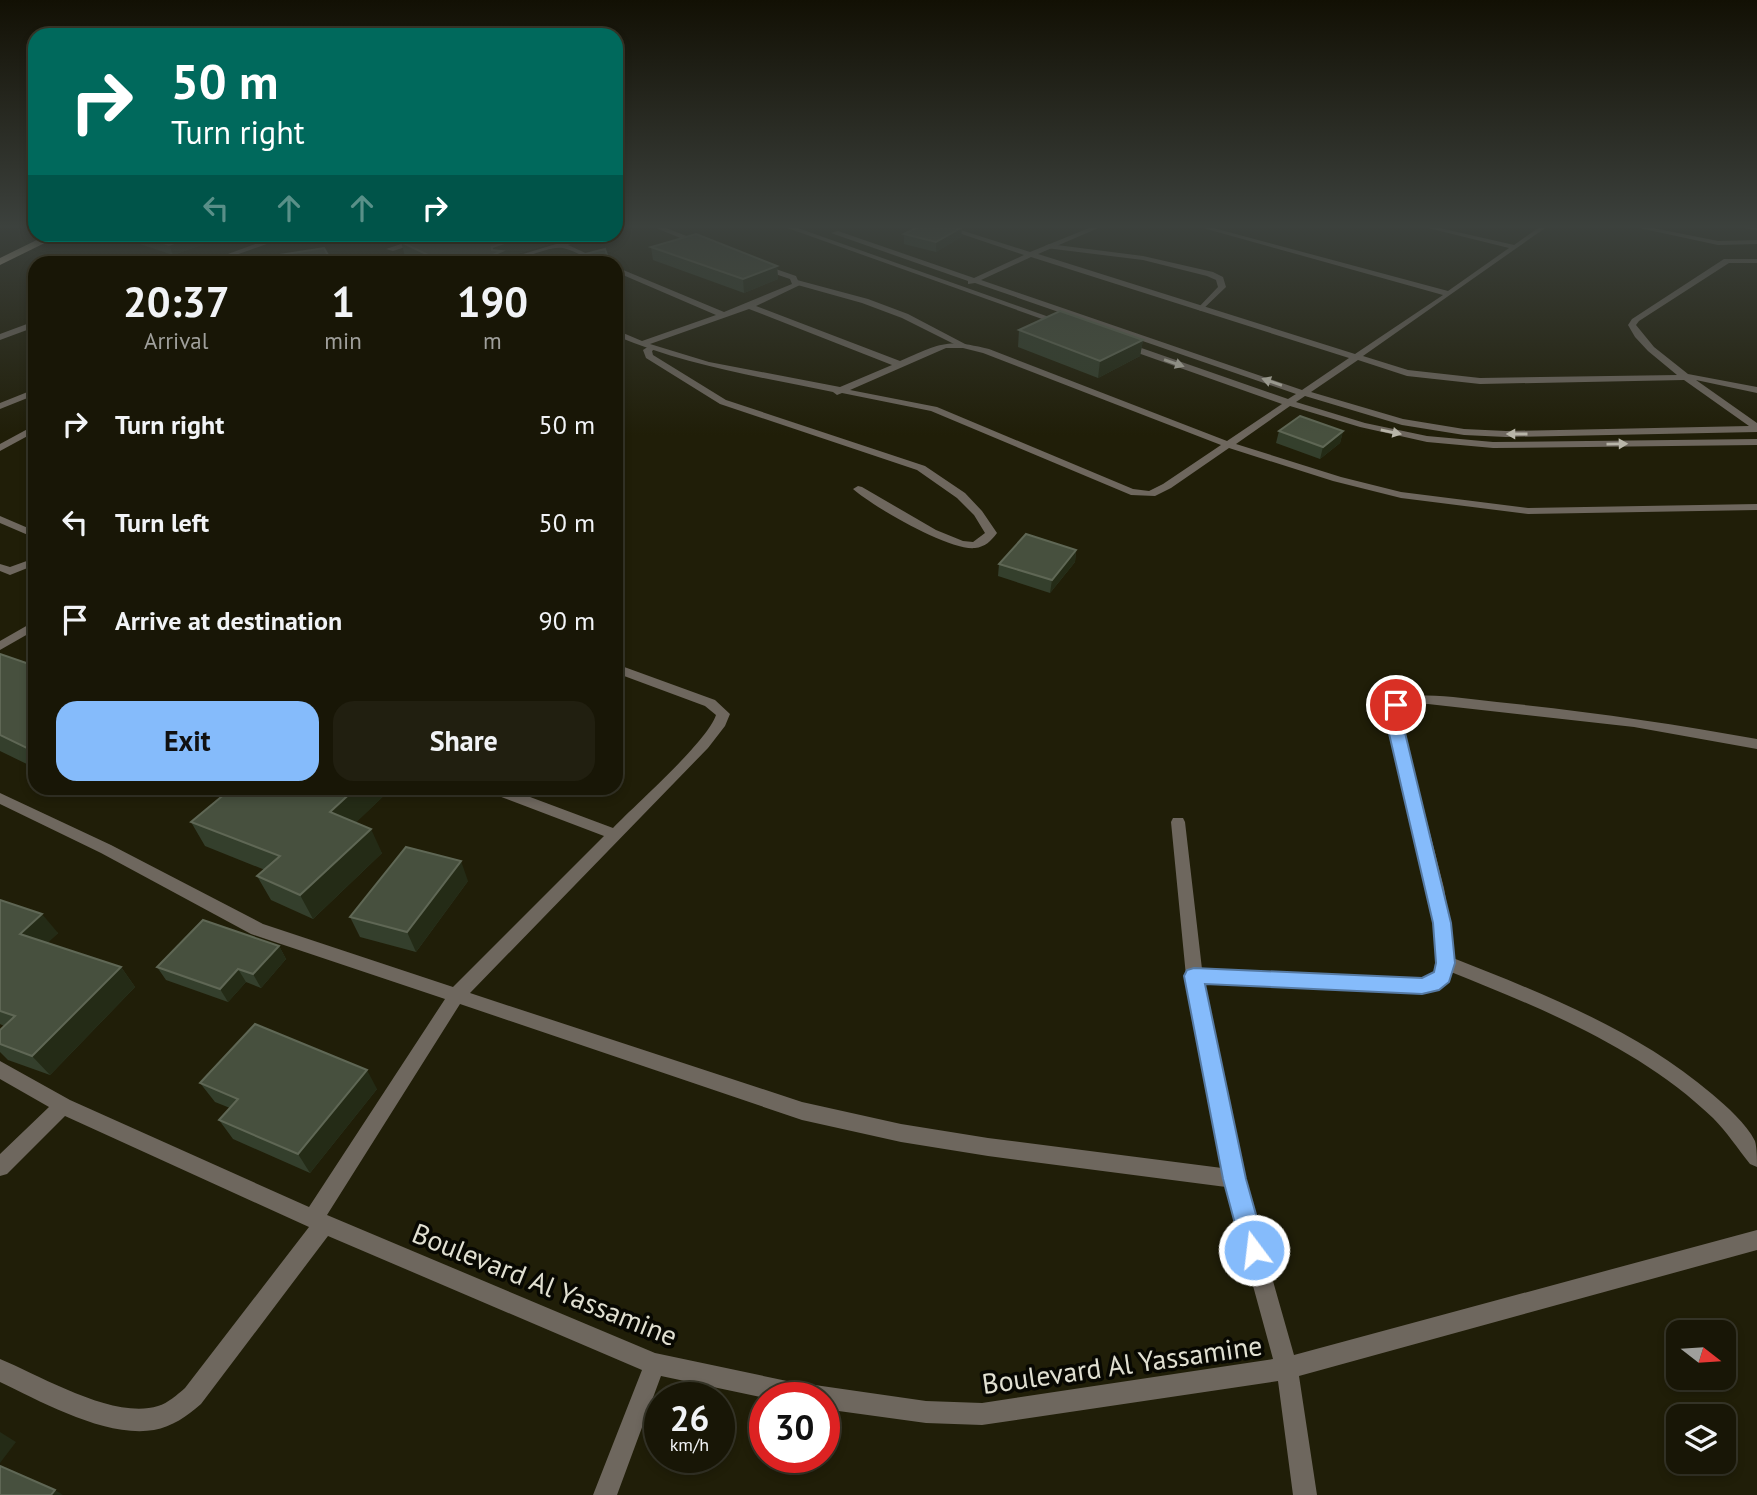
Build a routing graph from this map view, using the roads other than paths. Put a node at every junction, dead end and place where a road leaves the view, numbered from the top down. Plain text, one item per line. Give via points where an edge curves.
1 (679, 296) edge
2 (772, 296) edge
3 (846, 296) edge
4 (986, 296) edge
5 (1022, 296) edge
6 (1160, 296) edge
7 (1214, 296) edge
8 (1446, 296) edge
9 (1672, 296) edge
10 (749, 306) junction
11 (1201, 309) junction
12 (724, 315) junction
13 (28, 327) edge
14 (1079, 329) edge
15 (623, 336) edge
16 (0, 337) edge
17 (1118, 343) edge
18 (963, 345) junction
19 (647, 346) junction
20 (1353, 358) junction
21 (898, 364) junction
22 (1687, 377) junction
23 (1757, 390) edge
24 (837, 392) junction
25 (1303, 393) junction
26 (28, 395) edge
27 (1289, 403) junction
28 (0, 406) edge
29 (1757, 428) edge
30 (28, 432) edge
31 (1757, 442) edge
32 (1227, 444) junction
33 (0, 448) edge
34 (858, 489) dead end
35 (1757, 508) edge
36 (0, 519) edge
37 (28, 532) edge
38 (28, 564) edge
39 (0, 567) edge
40 (28, 629) edge
41 (0, 646) edge
42 (623, 671) edge
43 (1757, 744) edge
44 (511, 795) edge
45 (0, 798) edge
46 (1178, 822) dead end
47 (614, 834) junction
48 (1446, 963) junction
49 (1194, 976) junction
50 (457, 995) junction
51 (0, 1069) edge
52 (63, 1106) junction
53 (1757, 1158) edge
54 (0, 1167) edge
55 (1234, 1179) junction
56 (319, 1221) junction
57 (1757, 1240) edge
58 (655, 1364) junction
59 (1287, 1368) junction
60 (0, 1370) edge
61 (605, 1495) edge
62 (1305, 1495) edge

1 - 12 street
2 - 10 street
3 - 18 street via 905,316
4 - 14 street
25 -> 5 street
6 - 11 street
7 - 11 street
8 - 20 street
9 - 22 street via 1632,325 1639,337
10 - 12 street
10 - 21 street
11 - 20 street
12 - 19 street
13 - 16 street
15 - 19 street
17 -> 27 street
18 - 21 street via 945,345
18 - 32 street
19 - 24 street via 708,365
19 - 34 street via 649,356 723,402 921,468 970,503 991,533 975,545 950,540
20 - 22 street via 1407,373 1466,380
20 - 25 street
21 - 24 street
22 - 23 street
22 - 29 street
24 - 32 street via 934,409 1141,495 1167,486
25 - 27 street
29 -> 25 street via 1464,432 1390,419
26 - 28 street
27 -> 31 street via 1382,430 1483,444
27 - 32 street
30 - 33 street
32 - 35 street via 1388,492 1492,508
36 - 37 street
38 - 39 street via 10,571
40 - 41 street
42 - 47 street via 710,703 723,713 703,745
43 - 48 street via 1613,718 1428,700 1396,705 1392,712 1435,887
44 - 47 street
45 - 50 street via 257,929
46 - 49 street
47 - 50 street
48 - 49 street via 1442,976 1422,986
48 - 53 street via 1564,1010 1662,1068 1719,1112
49 - 55 street
50 - 55 street via 802,1111 988,1147
50 - 56 street
51 - 52 street, Boulevard Al Yassamine
52 - 54 street
52 - 56 street, Boulevard Al Yassamine
55 - 59 street
56 - 58 street, Boulevard Al Yassamine
56 - 60 street via 193,1396 173,1413 149,1420 124,1417 74,1403
57 - 59 street, Boulevard Al Yassamine
58 - 59 street, Boulevard Al Yassamine via 787,1392 926,1412 982,1414
58 - 61 street
59 - 62 street

